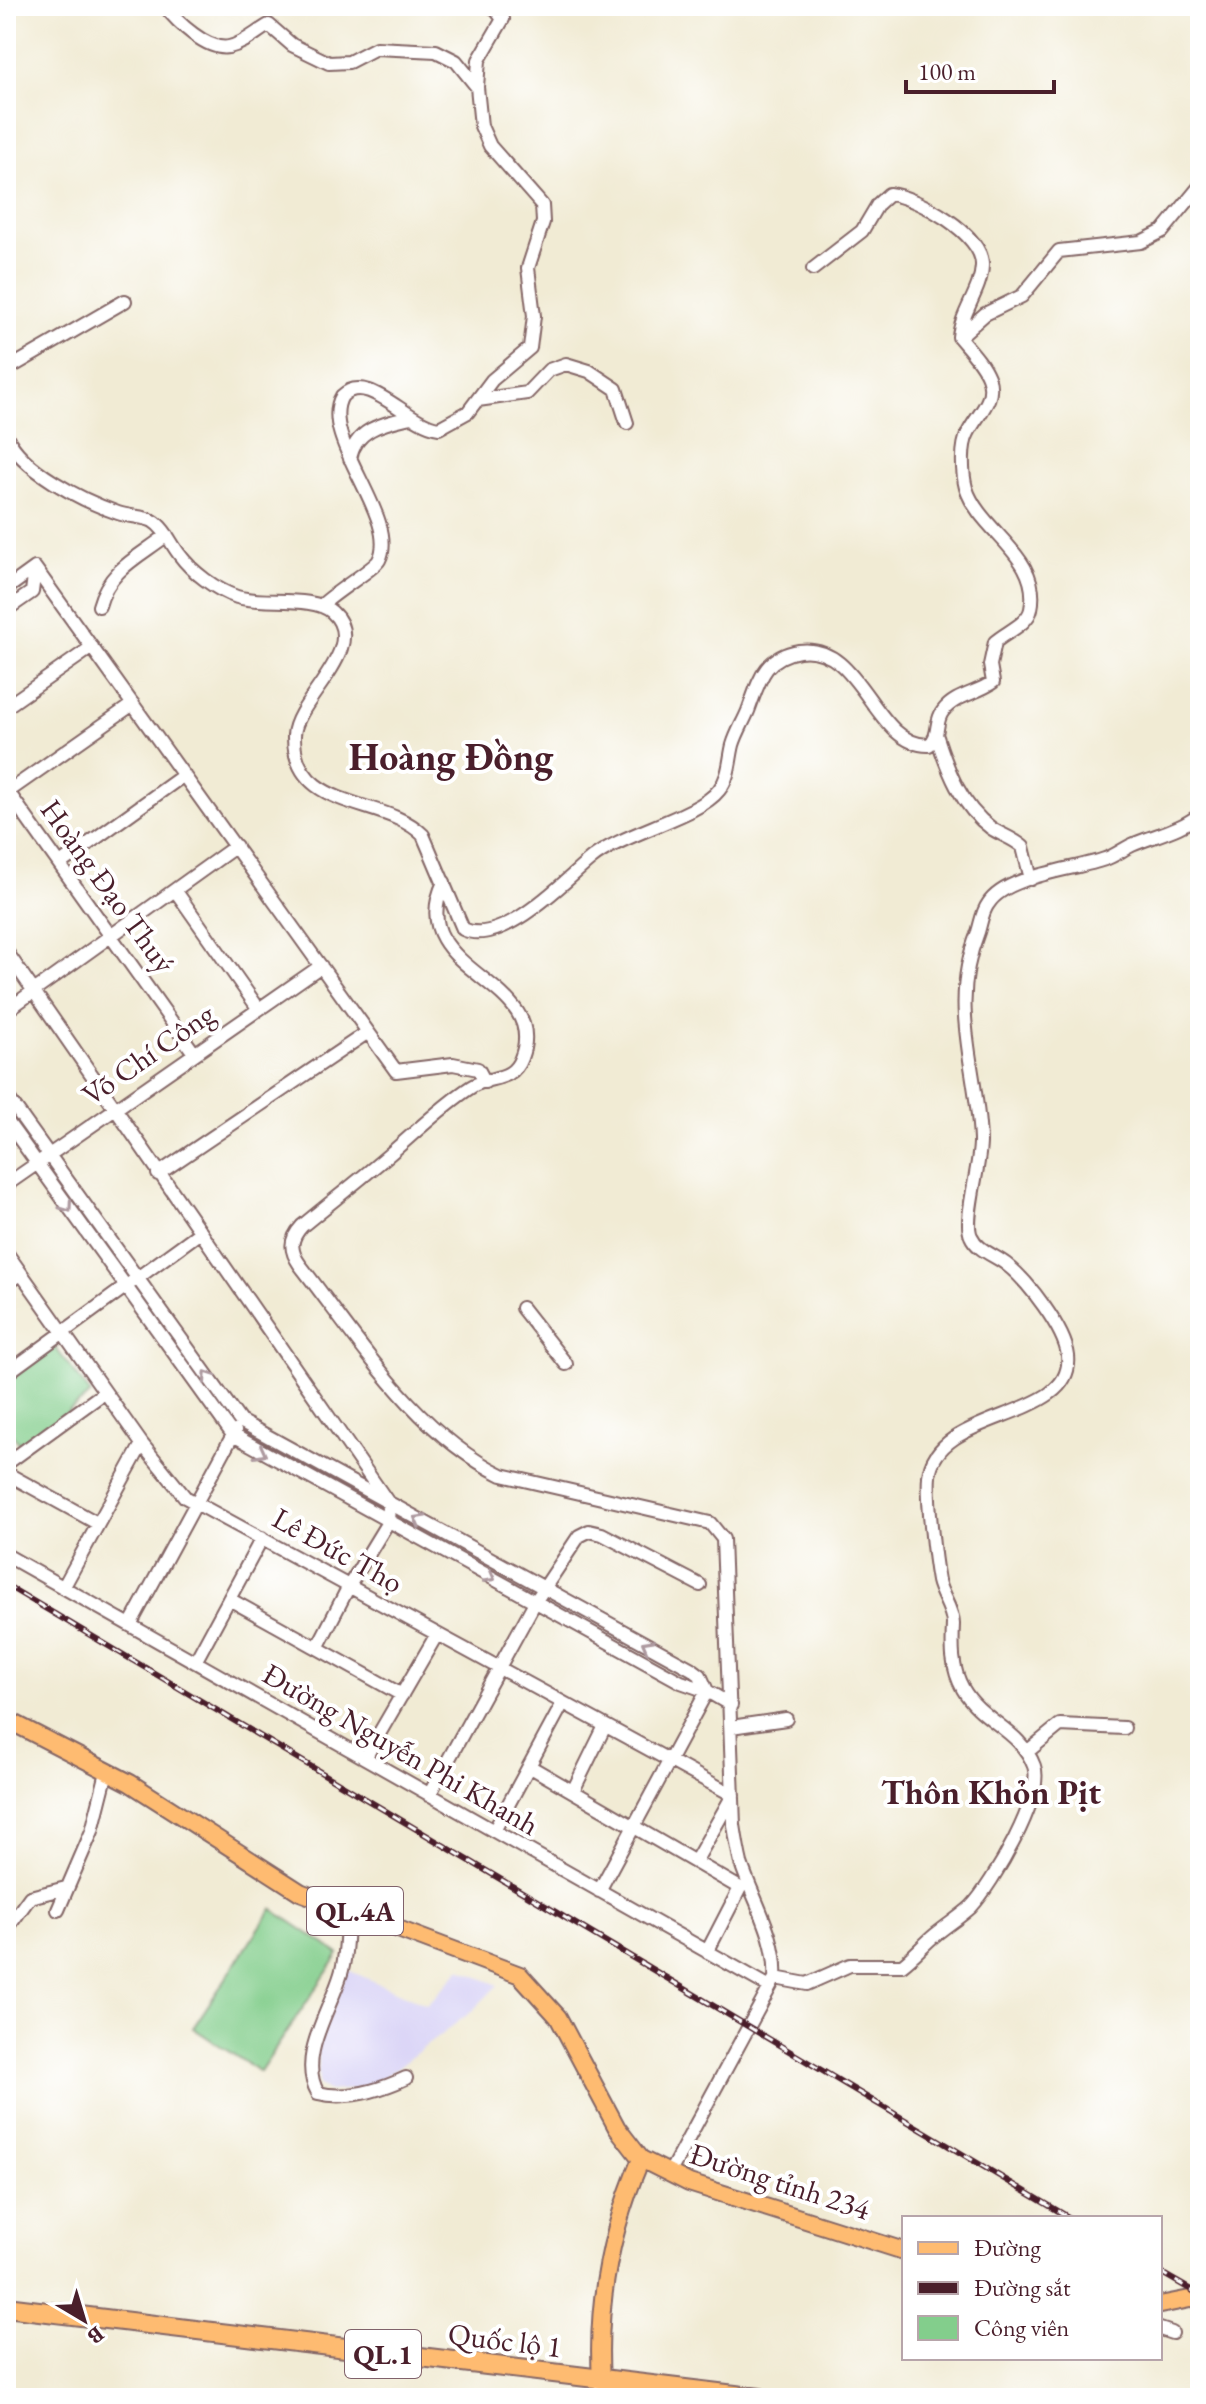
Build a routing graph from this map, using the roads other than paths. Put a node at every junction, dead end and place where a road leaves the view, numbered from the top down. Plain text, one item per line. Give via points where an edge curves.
1 (165, 6) edge
2 (493, 6) edge
3 (477, 87) junction
4 (1200, 186) edge
5 (813, 269) dead end
6 (125, 301) dead end
7 (959, 337) junction
8 (6, 370) edge
9 (478, 400) junction
10 (411, 417) junction
11 (627, 423) dead end
12 (6, 435) edge
13 (350, 460) junction
14 (167, 535) junction
15 (35, 568) junction
16 (6, 589) edge
17 (99, 606) dead end
18 (321, 606) junction
19 (6, 610) edge
20 (92, 647) junction
21 (133, 704) junction
22 (6, 707) edge
23 (937, 737) junction
24 (184, 775) junction
25 (7, 791) edge
26 (1200, 814) edge
27 (236, 846) junction
28 (60, 864) junction
29 (1031, 879) junction
30 (444, 882) junction
31 (175, 890) junction
32 (111, 935) junction
33 (6, 951) edge
34 (321, 966) junction
35 (34, 990) junction
36 (258, 1008) junction
37 (6, 1011) edge
38 (368, 1032) junction
39 (194, 1053) junction
40 (485, 1082) junction
41 (6, 1095) edge
42 (115, 1108) junction
43 (6, 1120) edge
44 (49, 1155) junction
45 (37, 1164) junction
46 (158, 1174) junction
47 (6, 1185) edge
48 (199, 1233) junction
49 (6, 1252) edge
50 (21, 1273) junction
51 (139, 1277) junction
52 (6, 1284) edge
53 (124, 1288) junction
54 (522, 1308) dead end
55 (64, 1332) junction
56 (566, 1364) dead end
57 (6, 1374) edge
58 (105, 1392) junction
59 (240, 1421) junction
60 (233, 1435) junction
61 (142, 1444) junction
62 (6, 1464) edge
63 (6, 1473) edge
64 (195, 1502) junction
65 (389, 1504) junction
66 (388, 1522) junction
67 (97, 1523) junction
68 (262, 1538) junction
69 (6, 1555) edge
70 (700, 1585) dead end
71 (349, 1586) junction
72 (63, 1588) junction
73 (543, 1588) junction
74 (229, 1599) junction
75 (535, 1602) junction
76 (130, 1625) junction
77 (437, 1634) junction
78 (317, 1648) junction
79 (195, 1662) junction
80 (500, 1668) junction
81 (707, 1691) junction
82 (402, 1695) junction
83 (563, 1703) junction
84 (731, 1705) junction
85 (6, 1719) edge
86 (786, 1719) dead end
87 (605, 1726) junction
88 (731, 1727) junction
89 (1124, 1728) dead end
90 (1027, 1752) junction
91 (365, 1758) junction
92 (669, 1761) junction
93 (529, 1766) junction
94 (107, 1772) junction
95 (573, 1791) junction
96 (429, 1795) junction
97 (733, 1795) junction
98 (635, 1828) junction
99 (494, 1831) junction
100 (695, 1862) junction
101 (66, 1888) junction
102 (599, 1891) junction
103 (348, 1908) junction
104 (58, 1910) dead end
105 (6, 1930) edge
106 (707, 1952) junction
107 (772, 1983) junction
108 (406, 2078) dead end
109 (641, 2159) junction
110 (669, 2174) junction
111 (902, 2250) edge
112 (1200, 2297) edge
113 (1162, 2305) edge
114 (6, 2307) edge
115 (601, 2389) edge
116 (760, 2398) edge

1 - 3 street via 199,38 221,47 269,25 292,45 329,63 349,62 376,48 436,51 456,61
2 - 3 street via 503,19 479,60
3 - 9 street via 481,126 490,146 540,200 544,217 528,268 534,316 530,348 492,380
4 - 7 street via 1163,231 1141,242 1059,251 1022,296 985,314
5 - 7 street via 862,231 884,197 915,200 966,235 983,262
6 - 8 street
7 - 23 street via 980,363 990,388 967,434 966,488 988,526 1026,567 1031,610 995,642 990,657 993,682 945,708
9 - 10 street via 439,428
9 - 11 street via 527,393 549,370 566,364 589,371 616,389
10 - 13 street via 371,428 352,448
10 - 13 street via 366,388 348,390 338,403 338,416
12 - 14 street via 33,469 116,513 152,521
13 - 18 street via 378,519 379,557
14 - 17 street via 117,571
14 - 18 street via 184,561 239,598
15 - 16 street
15 - 19 street via 32,592
15 - 20 street
18 - 30 street via 340,621 343,641 299,716 295,752 324,793 411,823 423,835
20 - 21 street
20 - 22 street
21 - 24 street
21 - 25 street
23 - 29 street via 968,806 1023,847
23 - 30 street via 929,745 901,738 832,659 810,650 785,655 759,676 737,732 728,777 716,794 609,845 526,916 488,929 463,929
24 - 27 street
24 - 28 street
25 - 28 street, Hoàng Đạo Thuý
26 - 29 street via 1109,858
27 - 31 street
27 - 34 street
28 - 32 street, Hoàng Đạo Thuý
29 - 90 street via 1006,887 988,903 967,962 962,1006 980,1139 969,1228 977,1246 1030,1287 1067,1352 1066,1373 1048,1396 980,1423 948,1445 932,1463 929,1482 938,1581 953,1620 951,1646 961,1683 971,1700
30 - 40 street via 438,908 440,938 501,993 524,1025 521,1061 511,1074
31 - 32 street
31 - 36 street
32 - 35 street
32 - 39 street, Hoàng Đạo Thuý
33 - 35 street
34 - 36 street, Võ Chí Công
34 - 38 street
35 - 37 street
35 - 42 street
36 - 39 street, Võ Chí Công
38 - 40 street via 396,1071 453,1064 478,1069
38 - 46 street
39 - 42 street, Võ Chí Công
40 - 84 street via 441,1111 302,1226 293,1238 293,1255 407,1399 453,1446 482,1466 710,1523 720,1530
41 - 44 street
42 - 44 street, Võ Chí Công
42 - 46 street
43 - 45 street
44 - 45 street, Võ Chí Công
44 - 51 street
45 - 47 street, Võ Chí Công
45 -> 53 street
46 - 48 street
48 - 51 street
48 - 65 street
49 - 50 street, Lê Đức Thọ
50 - 52 street
50 - 55 street, Lê Đức Thọ
51 - 53 street
59 -> 51 street
53 - 55 street
53 - 60 street
54 - 56 street
55 - 57 street
55 - 58 street, Lê Đức Thọ
58 - 61 street, Lê Đức Thọ
58 - 62 street
59 - 60 street
59 - 65 street
60 - 64 street
60 -> 66 street
61 - 64 street, Lê Đức Thọ via 177,1490
61 - 67 street
63 - 67 street
64 - 68 street, Lê Đức Thọ
64 - 76 street
65 - 66 street
73 -> 65 street
66 - 71 street
66 -> 75 street
67 - 72 street
68 - 71 street, Lê Đức Thọ
68 - 74 street
69 - 72 street, Đường Nguyễn Phi Khanh
70 - 73 street via 636,1549 589,1531 573,1541
71 - 77 street, Lê Đức Thọ
71 - 78 street
72 - 76 street, Đường Nguyễn Phi Khanh
73 - 75 street
81 -> 73 street via 692,1669
74 - 78 street
74 - 79 street
75 - 80 street
75 - 81 street
76 - 79 street, Đường Nguyễn Phi Khanh
77 - 80 street, Lê Đức Thọ
77 - 82 street
78 - 82 street
79 - 91 street, Đường Nguyễn Phi Khanh
80 - 83 street, Lê Đức Thọ
80 - 96 street
81 - 84 street
81 - 92 street
82 - 91 street
83 - 87 street, Lê Đức Thọ
83 - 93 street
84 - 88 street
85 - 94 main road, QL.4A
86 - 88 street
87 - 92 street, Lê Đức Thọ
87 - 95 street
88 - 97 street
89 - 90 street via 1060,1725
90 - 107 street via 1037,1781 1029,1809 972,1906 902,1965 850,1965 807,1984
91 - 96 street, Đường Nguyễn Phi Khanh
92 - 97 street, Lê Đức Thọ
92 - 98 street
93 - 95 street
93 - 99 street
94 - 101 street via 92,1831
94 - 103 main road, QL.4A via 300,1892
95 - 98 street
96 - 99 street, Đường Nguyễn Phi Khanh
97 - 100 street
97 - 107 street via 741,1861 774,1954
98 - 100 street
98 - 102 street
99 - 102 street, Đường Nguyễn Phi Khanh
100 - 106 street via 740,1888
101 - 104 street
101 - 105 street via 30,1897
102 - 106 street, Đường Nguyễn Phi Khanh
103 - 108 street via 343,1967 313,2050 311,2083 318,2093 332,2097 377,2090
103 - 109 main road, QL.4A via 482,1958 529,1982 558,2017 617,2128
106 - 107 street, Đường Nguyễn Phi Khanh
107 - 110 street
109 - 110 main road, Đường tỉnh 234
109 - 115 main road via 604,2274 598,2337
110 - 111 main road, Đường tỉnh 234
112 - 113 main road
114 - 115 highway, Quốc lộ 1 / QL.1
115 - 116 highway, Quốc lộ 1 / QL.1

